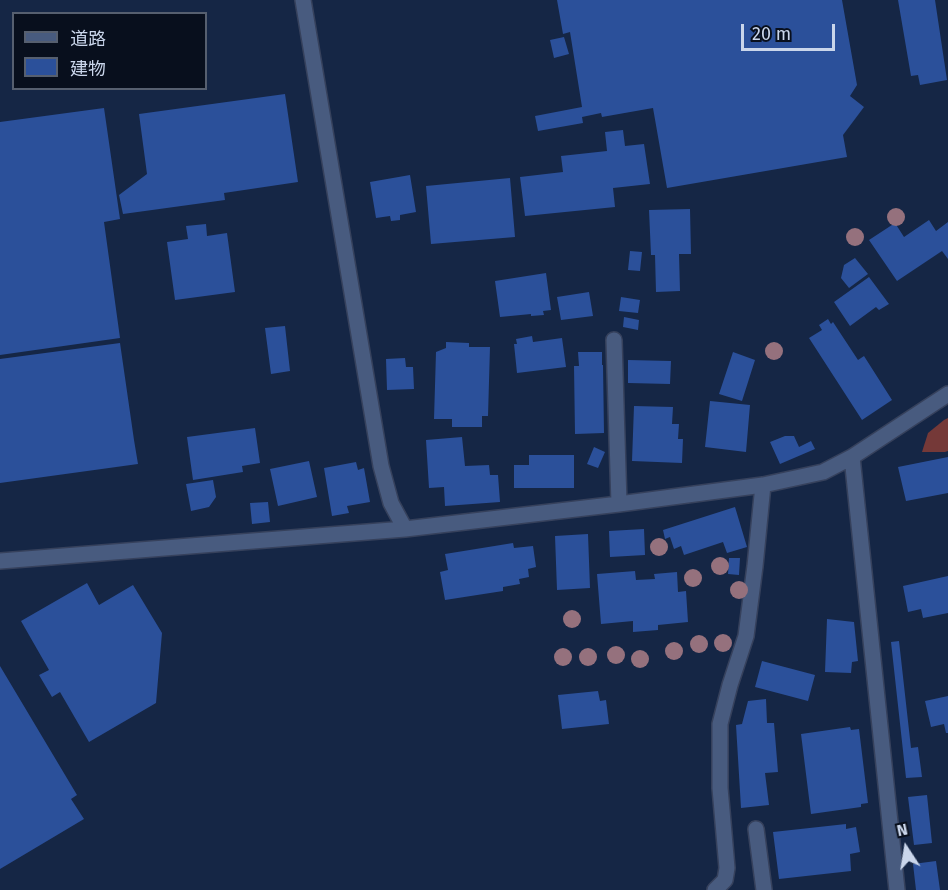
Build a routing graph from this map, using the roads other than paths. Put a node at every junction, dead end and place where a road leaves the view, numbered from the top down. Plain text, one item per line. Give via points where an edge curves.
1 (303, 0) edge
2 (614, 340) dead end
3 (948, 394) edge
4 (852, 458) junction
5 (763, 485) junction
6 (620, 504) junction
7 (405, 529) junction
8 (0, 561) edge
9 (756, 829) dead end
10 (715, 890) edge
11 (764, 890) edge
12 (897, 890) edge

1 - 7 street via 381,466 391,502
2 - 6 street
3 - 4 street
4 - 5 street via 823,472
4 - 12 street
5 - 6 street
5 - 10 street via 746,636 720,724 720,788 727,868 725,880
6 - 7 street
7 - 8 street
9 - 11 street

